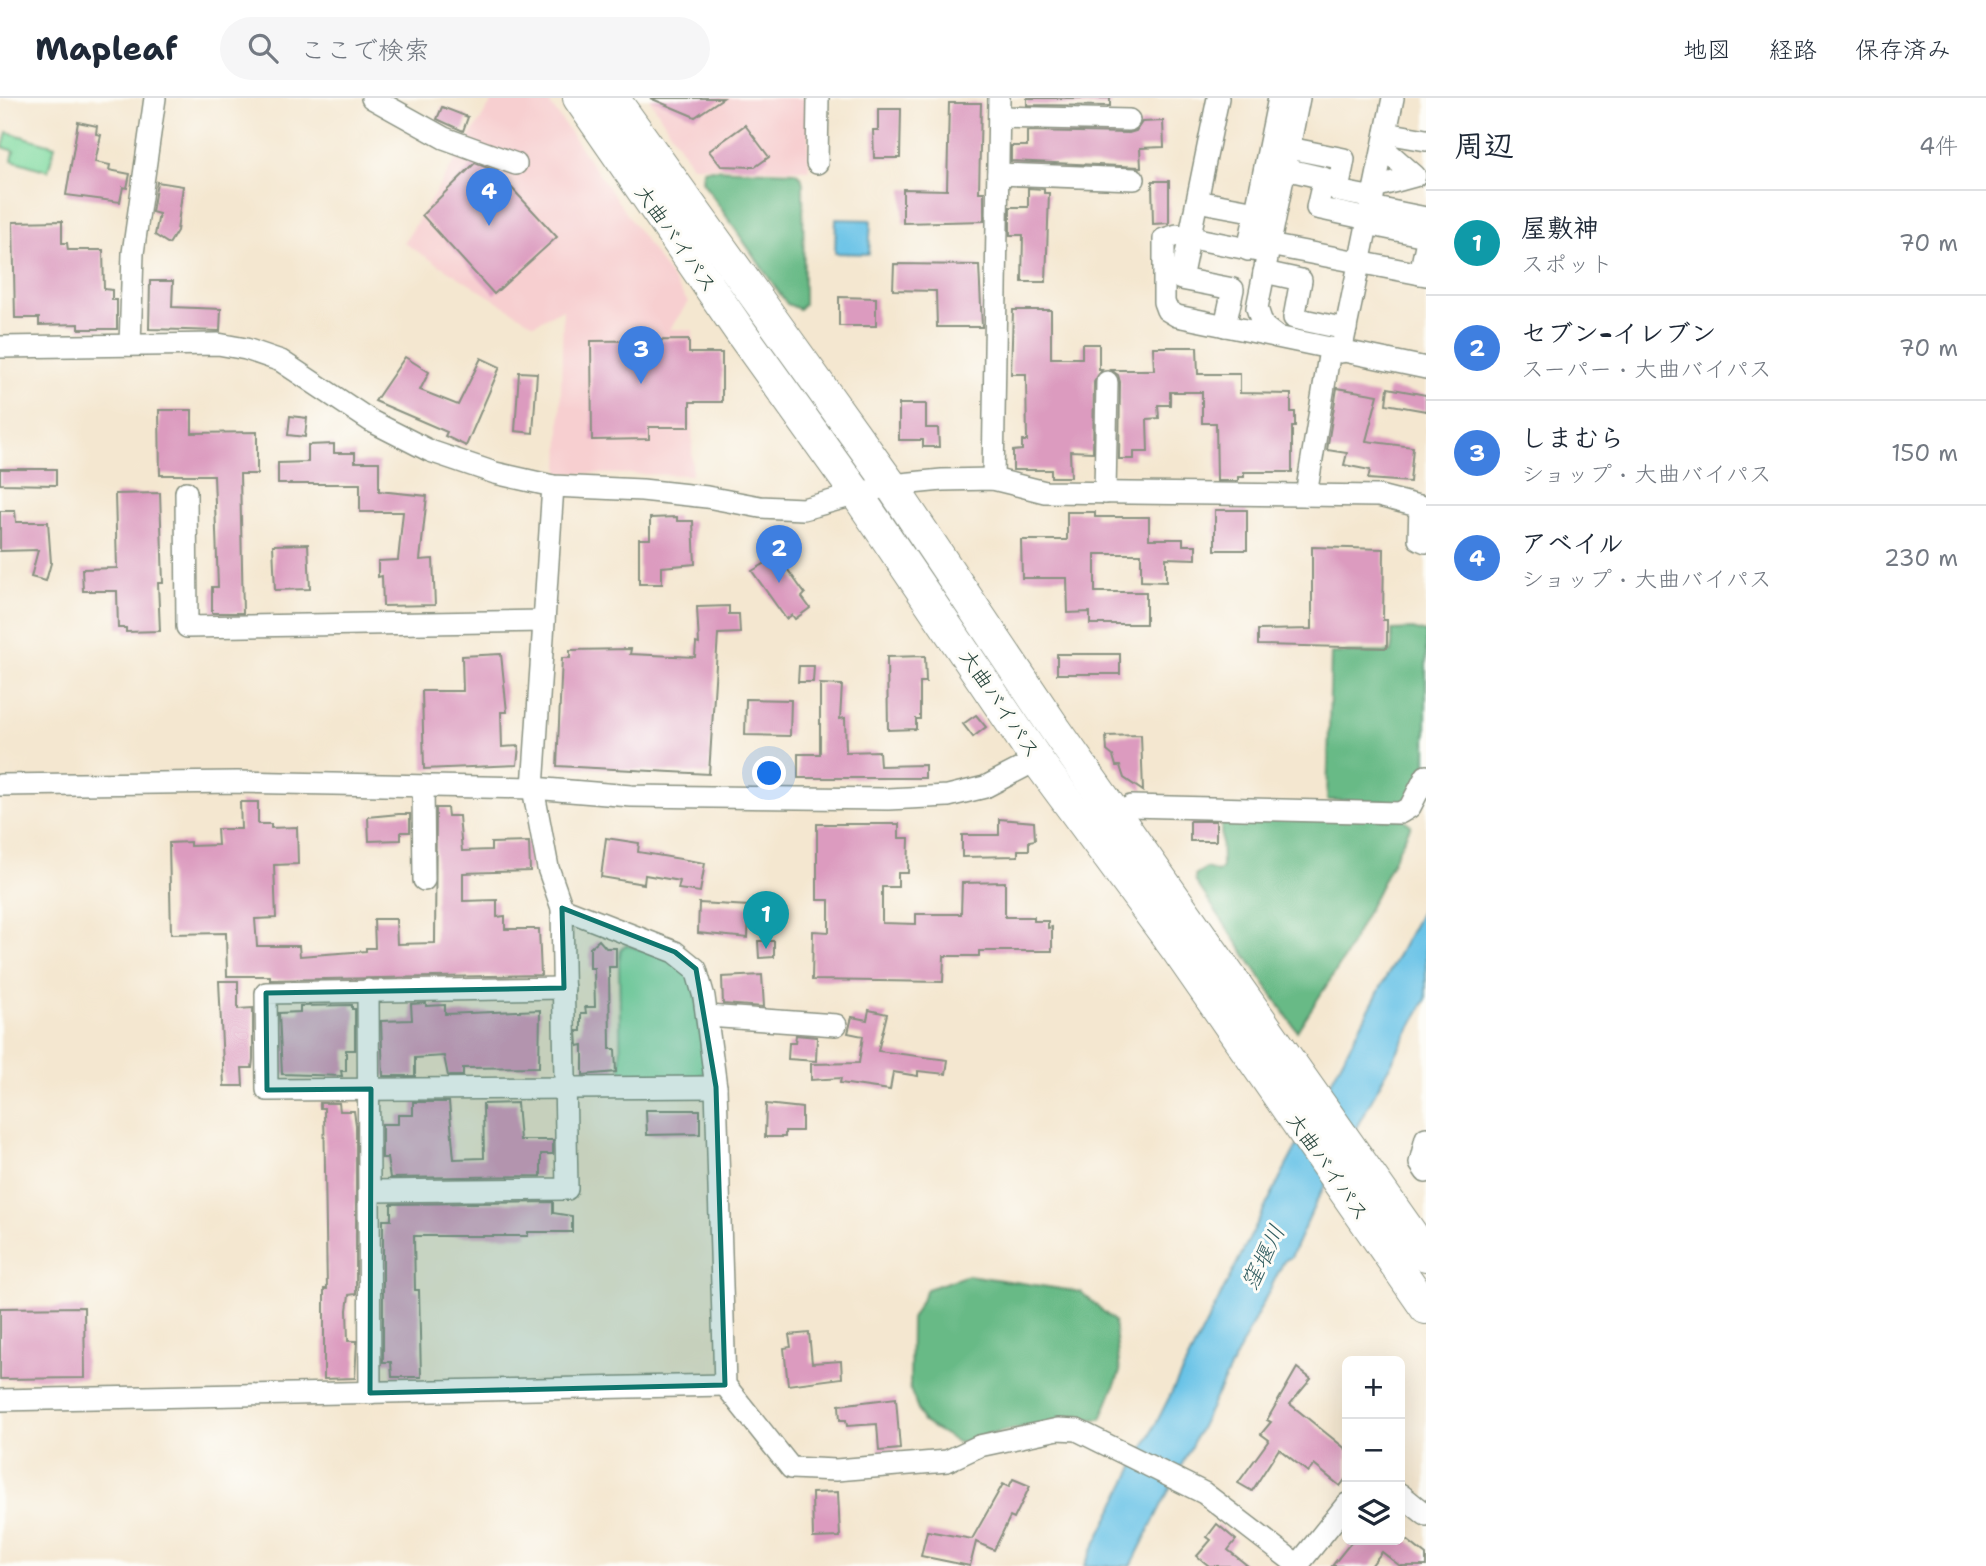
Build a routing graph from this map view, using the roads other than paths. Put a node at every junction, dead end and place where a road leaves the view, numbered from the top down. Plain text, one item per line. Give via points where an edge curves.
1 (155, 98) edge
2 (372, 98) edge
3 (579, 98) edge
4 (613, 98) edge
5 (818, 98) edge
6 (1218, 98) edge
7 (1279, 98) edge
8 (1299, 98) edge
9 (1393, 98) edge
10 (999, 107) edge
11 (1129, 120) dead end
12 (1384, 140) junction
13 (1426, 141) edge
14 (1287, 159) junction
15 (817, 163) dead end
16 (516, 164) dead end
17 (998, 174) junction
18 (1134, 179) dead end
19 (1197, 201) junction
20 (1371, 207) junction
21 (1256, 212) junction
22 (1426, 218) edge
23 (1426, 236) edge
24 (1189, 238) junction
25 (1426, 246) edge
26 (1262, 255) junction
27 (1359, 263) junction
28 (1423, 275) edge
29 (1225, 326) junction
30 (1346, 329) junction
31 (1277, 337) junction
32 (130, 345) junction
33 (0, 347) edge
34 (1336, 351) junction
35 (1426, 368) edge
36 (1107, 382) dead end
37 (993, 479) junction
38 (891, 485) junction
39 (553, 486) junction
40 (186, 492) dead end
41 (856, 493) junction
42 (1105, 493) junction
43 (1306, 495) junction
44 (1423, 507) edge
45 (1426, 542) edge
46 (544, 621) junction
47 (1037, 760) junction
48 (1426, 776) edge
49 (0, 785) edge
50 (422, 786) junction
51 (533, 788) junction
52 (1131, 806) dead end
53 (424, 880) dead end
54 (562, 908) junction
55 (564, 988) junction
56 (368, 990) junction
57 (707, 1016) junction
58 (836, 1026) dead end
59 (716, 1087) junction
60 (370, 1089) junction
61 (565, 1089) junction
62 (1426, 1138) edge
63 (1426, 1172) edge
64 (371, 1191) junction
65 (1365, 1194) junction
66 (1426, 1255) edge
67 (1426, 1308) edge
68 (725, 1385) junction
69 (370, 1394) junction
70 (0, 1400) edge
71 (1405, 1498) edge
72 (1342, 1510) edge
73 (1426, 1515) edge
74 (1299, 1566) edge

1 - 32 street via 133,253
2 - 16 street via 444,138
3 - 41 highway, 大曲バイパス
4 - 38 highway, 大曲バイパス
5 - 15 street
6 - 19 street
7 - 21 street
8 - 14 street
9 - 12 street
10 - 11 street
10 - 17 street
12 - 13 street
12 - 20 street
12 - 20 street via 1415,176
14 - 20 street via 1344,159 1338,191
14 - 26 street
17 - 18 street
17 - 37 street
19 - 21 street
19 - 24 street
20 - 22 street
20 - 23 street
20 - 27 street
21 - 26 street
24 - 26 street
24 - 29 street via 1181,279 1233,289
24 - 29 street via 1164,239 1161,248 1167,310
25 - 28 street
26 - 27 street
26 - 30 street via 1301,280 1293,318
26 - 31 street via 1257,308 1264,326
27 - 28 street
27 - 30 street
29 - 31 street
30 - 34 street
31 - 34 street
32 - 33 street
32 - 39 street via 218,344 246,349 281,362 371,421 430,451
34 - 35 street
34 - 43 street
36 - 42 street
37 - 38 street
37 - 42 street via 1045,492
38 - 41 street
38 - 65 highway, 大曲バイパス via 1055,729 1286,1055
39 - 41 street via 642,490 803,509
39 - 46 street
40 - 46 street via 187,626
41 - 47 highway, 大曲バイパス
42 - 43 street
43 - 44 street via 1379,496
44 - 45 street via 1418,532 1419,539
46 - 51 street
47 - 51 street via 985,787 948,796 631,796
47 - 65 highway, 大曲バイパス via 1256,1065
48 - 52 street via 1410,807 1400,813
49 - 50 street via 237,782
50 - 51 street
50 - 53 street
51 - 54 street via 548,868
54 - 55 street
54 - 57 street via 675,952 696,969
55 - 56 street
55 - 61 street
56 - 60 street
56 - 60 street via 266,993 267,1090
57 - 58 street
57 - 59 street
59 - 61 street
59 - 68 street
60 - 61 street
60 - 64 street
61 - 64 street via 567,1189
62 - 63 street via 1420,1163
64 - 69 street
65 - 66 highway, 大曲バイパス
65 - 67 highway, 大曲バイパス
68 - 69 street
68 - 74 street via 791,1468 835,1470 947,1461 979,1446 1058,1429 1077,1430 1204,1493
69 - 70 street
71 - 73 street
72 - 74 street

